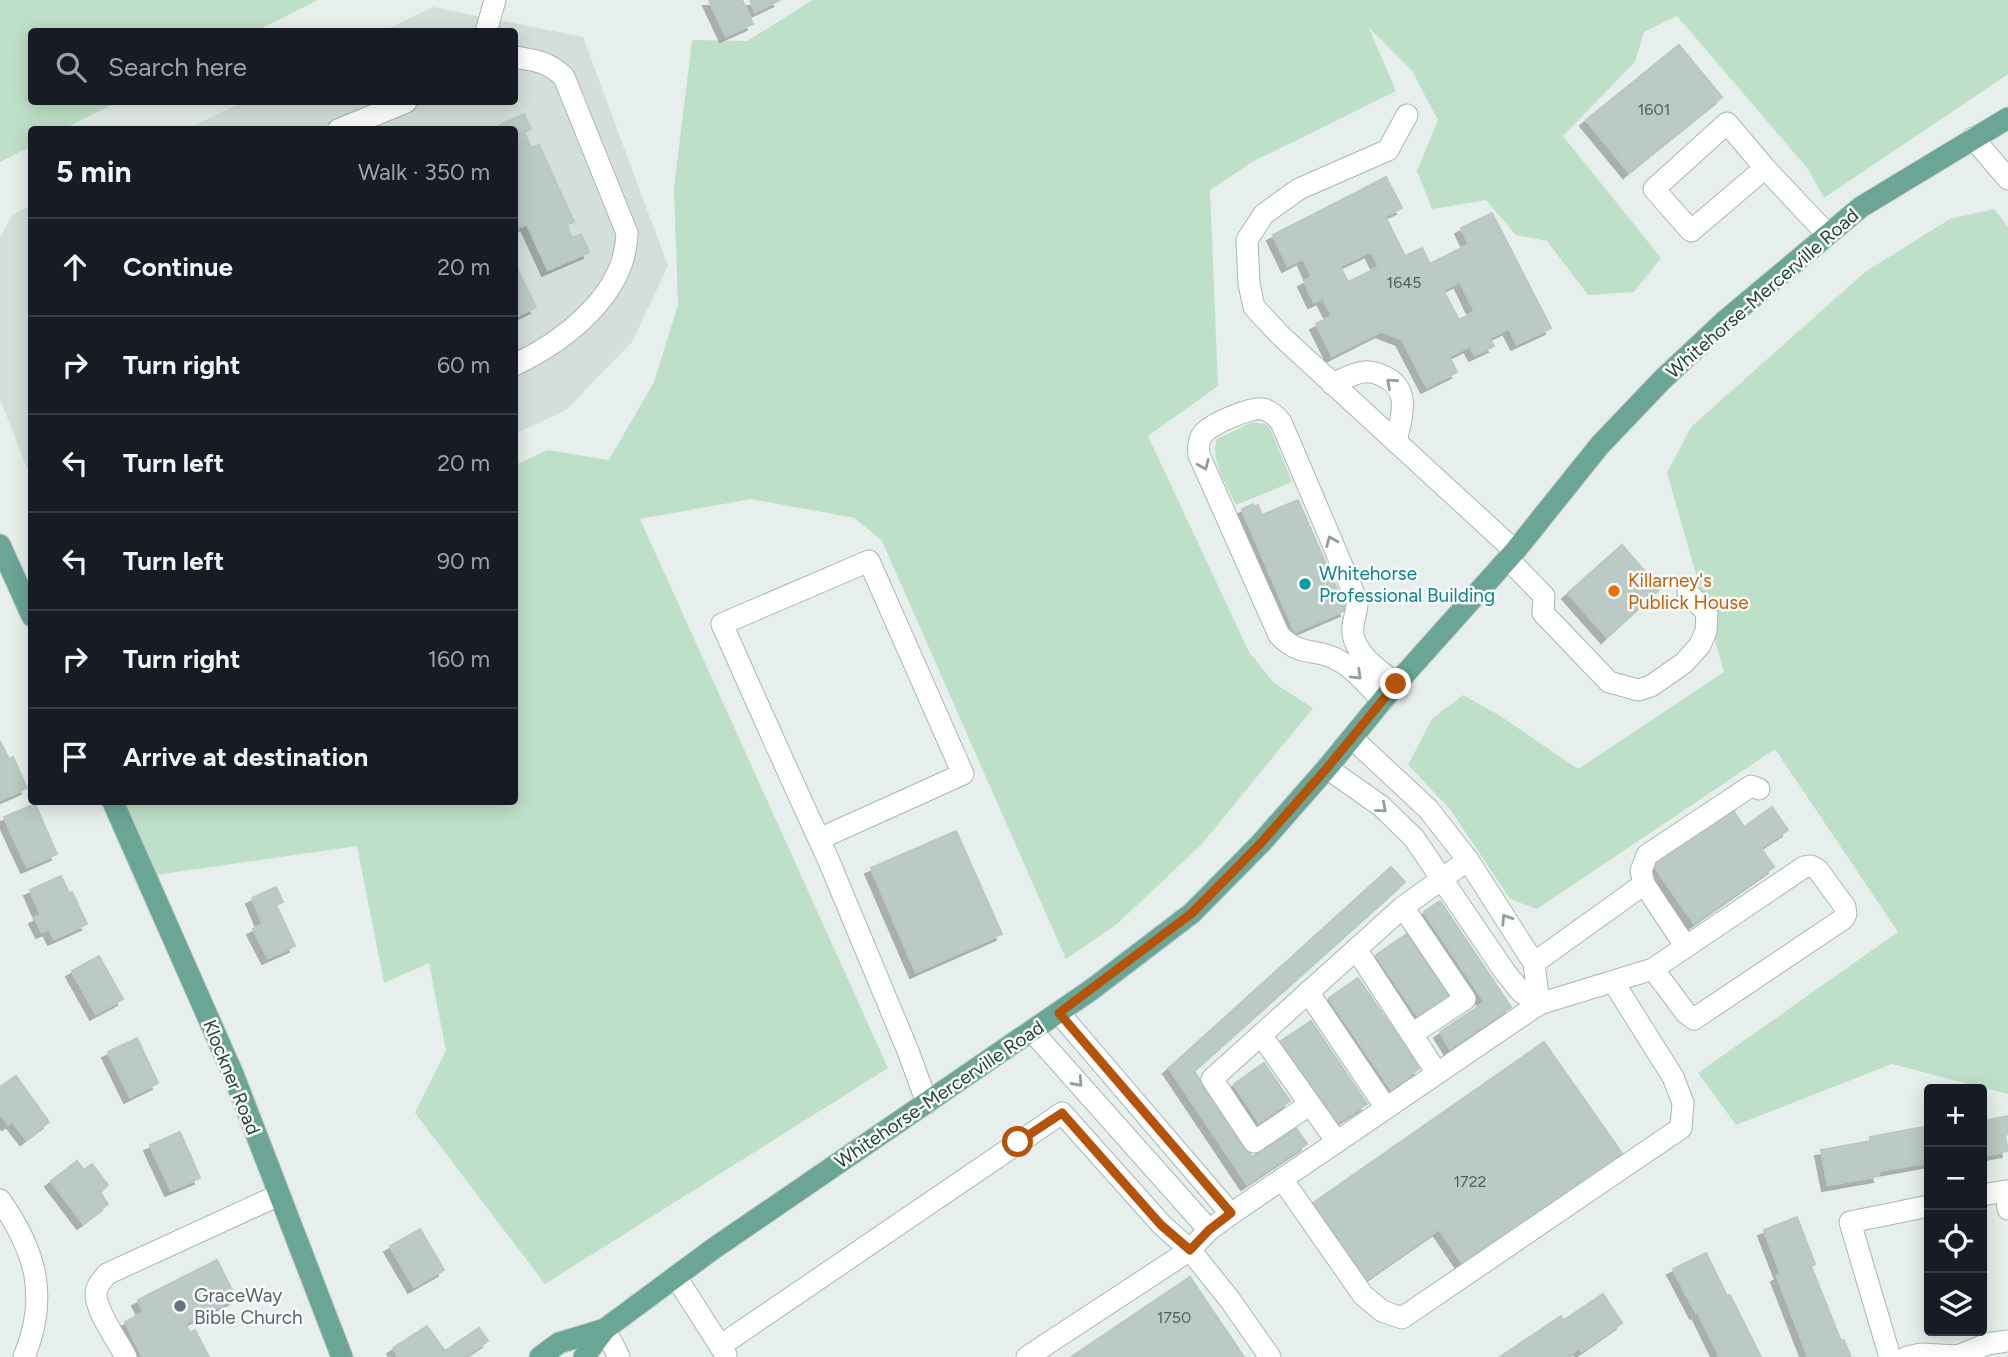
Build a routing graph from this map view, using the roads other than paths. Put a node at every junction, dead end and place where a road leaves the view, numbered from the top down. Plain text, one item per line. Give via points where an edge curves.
1 (495, 0) edge
2 (487, 28) edge
3 (518, 58) edge
4 (399, 105) edge
5 (1407, 115) dead end
6 (2008, 118) edge
7 (348, 126) edge
8 (1973, 138) junction
9 (1765, 168) junction
10 (2008, 179) edge
11 (1827, 234) junction
12 (518, 363) edge
13 (1332, 384) junction
14 (1396, 442) junction
15 (0, 545) edge
16 (1511, 555) junction
17 (5, 571) edge
18 (1688, 593) dead end
19 (28, 609) edge
20 (1353, 634) junction
21 (1326, 654) junction
22 (1389, 692) junction
23 (1352, 738) junction
24 (1327, 768) junction
25 (1759, 789) dead end
26 (114, 805) edge
27 (818, 839) junction
28 (1468, 860) junction
29 (1443, 877) junction
30 (1644, 884) junction
31 (1403, 908) junction
32 (1686, 947) junction
33 (1356, 949) junction
34 (1534, 963) junction
35 (1653, 970) junction
36 (1614, 983) junction
37 (1308, 992) junction
38 (1539, 1004) junction
39 (1059, 1013) junction
40 (1032, 1031) junction
41 (1412, 1034) junction
42 (1261, 1035) junction
43 (1437, 1073) junction
44 (927, 1103) junction
45 (1309, 1105) junction
46 (1386, 1108) junction
47 (1337, 1142) junction
48 (1282, 1179) junction
49 (1987, 1194) edge
50 (279, 1195) junction
51 (0, 1200) edge
52 (1924, 1207) edge
53 (2008, 1209) edge
54 (1231, 1213) junction
55 (1209, 1230) junction
56 (1190, 1250) junction
57 (676, 1277) junction
58 (605, 1329) junction
59 (2008, 1341) edge
60 (723, 1351) edge
61 (24, 1357) edge
62 (127, 1357) edge
63 (342, 1357) edge
64 (540, 1357) edge
65 (584, 1357) edge
66 (619, 1357) edge
67 (1027, 1357) edge
68 (1270, 1357) edge
69 (1890, 1357) edge
70 (1907, 1357) edge
71 (1958, 1357) edge

1 - 2 street
3 - 12 street via 543,62 564,77 627,233 621,269 604,295 551,345
4 - 7 street
5 - 13 street via 1388,150 1299,189 1265,214 1247,240 1254,307
6 - 8 main road, Whitehorse-Mercerville Road
8 - 10 street
8 - 11 main road, Whitehorse-Mercerville Road via 1861,207
9 - 9 street via 1727,123 1654,189 1691,232
9 - 11 street
11 - 16 main road, Whitehorse-Mercerville Road via 1662,380 1600,445
13 - 14 street
14 -> 13 street via 1404,407 1403,397 1390,379 1364,372
14 - 16 street
15 - 17 main road
16 - 18 street via 1544,596 1543,613 1609,682 1638,690 1665,678 1700,645 1707,613
16 - 22 main road, Whitehorse-Mercerville Road
17 - 19 main road
20 - 21 street
20 -> 21 street via 1357,601 1281,422 1261,408 1212,427 1199,441 1199,455 1279,635 1299,650
20 - 22 street
21 -> 22 street
22 - 23 main road, Whitehorse-Mercerville Road
23 - 24 main road, Whitehorse-Mercerville Road
23 - 28 street via 1428,808
24 -> 29 street via 1381,806 1414,838
24 - 39 main road, Whitehorse-Mercerville Road via 1192,913
25 - 30 street via 1751,786 1647,855 1641,871
26 - 50 main road, Klockner Road via 233,1074
27 - 27 street via 722,624 869,561 963,774
27 - 44 street
28 - 29 street
34 -> 28 street
29 - 31 street
29 - 38 street via 1505,972 1521,992
30 - 32 street
30 - 34 street
31 - 33 street
31 - 41 street via 1465,999
32 - 35 street
32 - 35 street via 1804,867 1818,870 1845,907 1843,919 1694,1020
33 - 37 street
33 - 41 street
34 - 38 street
35 - 36 street
36 - 38 street
36 - 48 street via 1672,1077 1683,1103 1681,1128 1402,1318 1382,1311 1363,1294
37 - 42 street
37 - 46 street
38 - 43 street
39 - 40 main road, Whitehorse-Mercerville Road
39 - 54 street
40 - 44 main road, Whitehorse-Mercerville Road
40 -> 55 street
41 - 43 street
42 - 45 street
42 - 45 street via 1212,1079 1254,1142
43 - 46 street
44 - 57 main road, Whitehorse-Mercerville Road
45 - 47 street
46 - 47 street
47 - 48 street
48 - 54 street
49 - 53 street via 2006,1191
50 - 62 street via 107,1274 98,1286 98,1306
50 - 63 main road, Klockner Road
51 - 61 street via 27,1243 34,1266 36,1315
52 - 69 street via 1850,1222
54 - 55 street
55 - 56 street
56 - 60 street via 1161,1225 1062,1113
56 - 67 street
56 - 68 street
57 - 58 main road, Whitehorse-Mercerville Road
57 - 60 street
58 - 64 main road, Whitehorse-Mercerville Road via 559,1343
58 - 65 main road, Whitehorse-Mercerville Road
58 - 66 street
59 - 71 street via 1987,1344
70 - 71 street

